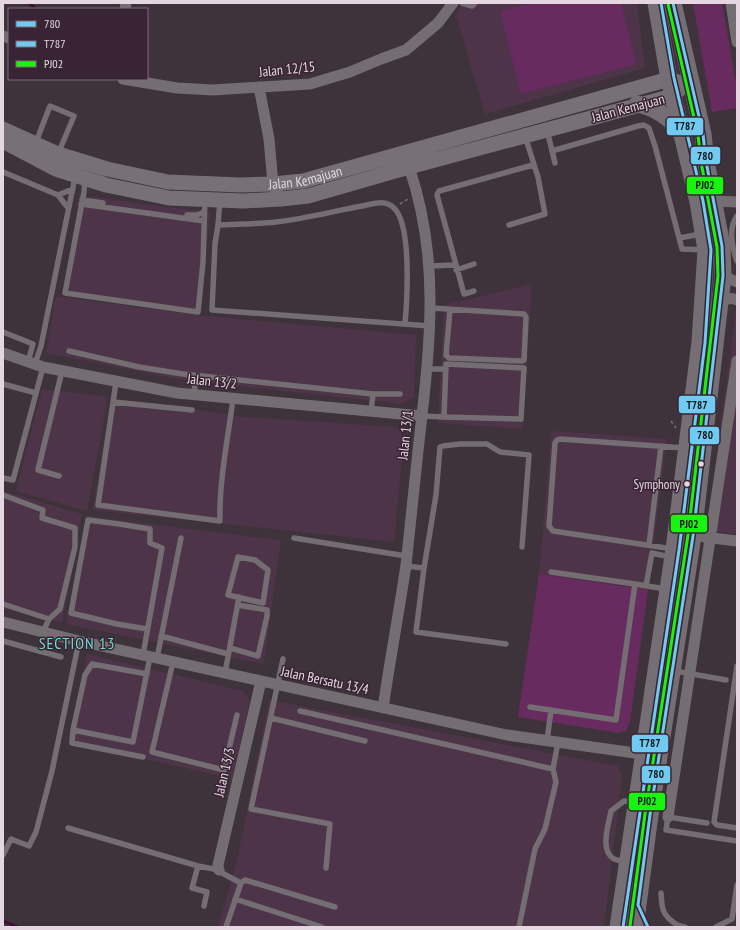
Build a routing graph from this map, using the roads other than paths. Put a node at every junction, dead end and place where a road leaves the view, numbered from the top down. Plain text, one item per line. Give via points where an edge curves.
1 (453, 3) edge
2 (462, 3) edge
3 (475, 3) edge
4 (656, 3) edge
5 (670, 3) edge
6 (673, 3) edge
7 (731, 3) edge
8 (737, 42) edge
9 (130, 80) edge
10 (675, 86) junction
11 (258, 87) junction
12 (637, 104) junction
13 (555, 111) junction
14 (553, 128) junction
15 (3, 129) edge
16 (681, 133) junction
17 (525, 136) junction
18 (3, 142) edge
19 (36, 144) junction
20 (552, 151) junction
21 (58, 154) junction
22 (706, 161) junction
23 (555, 162) dead end
24 (87, 163) junction
25 (533, 165) junction
26 (409, 167) junction
27 (3, 172) edge
28 (77, 181) junction
29 (274, 184) junction
30 (58, 195) junction
31 (282, 199) junction
32 (220, 200) junction
33 (714, 201) junction
34 (82, 202) junction
35 (737, 202) edge
36 (204, 206) junction
37 (68, 208) junction
38 (737, 216) edge
39 (204, 221) junction
40 (218, 225) junction
41 (509, 225) dead end
42 (679, 238) junction
43 (705, 241) junction
44 (737, 261) edge
45 (474, 264) dead end
46 (430, 266) junction
47 (456, 268) junction
48 (730, 279) edge
49 (474, 291) dead end
50 (729, 302) edge
51 (431, 308) junction
52 (450, 310) junction
53 (404, 324) junction
54 (430, 326) junction
55 (3, 332) edge
56 (69, 351) dead end
57 (3, 353) edge
58 (737, 361) edge
59 (35, 364) junction
60 (428, 368) junction
61 (446, 369) junction
62 (62, 371) junction
63 (194, 376) junction
64 (116, 382) junction
65 (3, 384) edge
66 (36, 393) junction
67 (373, 394) junction
68 (400, 394) dead end
69 (195, 395) junction
70 (233, 399) junction
71 (113, 402) junction
72 (192, 410) dead end
73 (371, 412) junction
74 (422, 416) junction
75 (444, 417) junction
76 (733, 420) edge
77 (661, 446) junction
78 (687, 448) junction
79 (59, 476) dead end
80 (3, 478) edge
81 (3, 495) edge
82 (693, 536) junction
83 (710, 537) junction
84 (180, 538) dead end
85 (294, 538) dead end
86 (737, 541) edge
87 (649, 545) junction
88 (522, 547) dead end
89 (674, 553) junction
90 (406, 561) junction
91 (424, 568) junction
92 (550, 572) dead end
93 (635, 584) junction
94 (646, 586) junction
95 (668, 589) junction
96 (239, 597) junction
97 (3, 604) edge
98 (238, 605) junction
99 (49, 619) junction
100 (3, 622) edge
101 (147, 629) junction
102 (43, 632) junction
103 (161, 636) junction
104 (3, 641) edge
105 (79, 641) junction
106 (506, 644) dead end
107 (229, 651) junction
108 (61, 657) dead end
109 (150, 657) junction
110 (283, 659) dead end
111 (173, 662) junction
112 (737, 666) edge
113 (672, 671) junction
114 (225, 673) junction
115 (147, 674) junction
116 (690, 674) junction
117 (726, 680) dead end
118 (261, 681) junction
119 (736, 681) edge
120 (278, 685) junction
121 (530, 707) dead end
122 (383, 708) junction
123 (551, 710) junction
124 (300, 711) dead end
125 (237, 715) dead end
126 (270, 718) junction
127 (73, 730) junction
128 (365, 741) dead end
129 (553, 741) junction
130 (652, 755) junction
131 (143, 758) dead end
132 (553, 769) junction
133 (637, 802) junction
134 (668, 817) junction
135 (707, 823) dead end
136 (68, 828) dead end
137 (737, 828) edge
138 (737, 841) edge
139 (3, 855) edge
140 (627, 862) junction
141 (198, 866) junction
142 (326, 868) dead end
143 (219, 870) junction
144 (241, 883) junction
145 (737, 885) edge
146 (661, 893) dead end
147 (622, 896) junction
148 (235, 899) junction
149 (638, 905) junction
150 (204, 906) dead end
151 (335, 907) dead end
152 (226, 927) edge
153 (322, 927) edge
154 (519, 927) edge
155 (618, 927) edge
156 (621, 927) edge
157 (634, 927) edge
158 (648, 927) edge
159 (685, 927) edge
160 (716, 927) edge

1 - 11 street, Jalan 12/15 via 438,23 406,50 350,72 310,84
2 - 3 lane via 472,6
4 - 10 main road
5 - 10 main road
6 - 22 main road via 703,134
7 - 8 street
9 - 11 street, Jalan 12/15 via 213,90
10 - 12 main road, Jalan Kemajuan
10 - 13 main road, Jalan Kemajuan
10 - 16 main road
10 - 22 main road
11 - 29 street via 269,139
12 - 14 main road, Jalan Kemajuan
12 - 16 main road via 662,114 673,122
13 - 14 main road via 560,118
13 - 29 main road, Jalan Kemajuan via 303,181
14 - 17 main road, Jalan Kemajuan
14 - 20 lane
15 - 19 main road, Jalan Kemajuan
16 - 43 main road
17 - 25 lane
17 - 26 main road, Jalan Kemajuan
18 - 28 main road, Jalan Kemajuan
19 - 21 main road, Jalan Kemajuan
19 - 21 lane via 50,106 74,116
20 - 23 lane
20 - 42 lane via 638,126 644,125 649,128 656,146
21 - 24 main road, Jalan Kemajuan
22 - 33 main road
24 - 28 lane
24 - 29 main road, Jalan Kemajuan via 168,182
25 - 41 lane via 545,214
25 - 47 lane via 439,191 437,196
26 - 31 main road, Jalan Kemajuan via 308,196
26 - 46 street, Jalan 13/1 via 416,186
27 - 30 lane
28 - 30 lane
28 - 34 lane
28 - 36 main road, Jalan Kemajuan
28 - 37 lane
29 - 31 street
30 - 37 lane
31 - 32 main road, Jalan Kemajuan
32 - 36 main road, Jalan Kemajuan
32 - 40 lane
33 - 35 street
33 - 48 main road
34 - 36 lane via 193,216
34 - 39 lane
34 - 39 lane via 65,293 198,312
36 - 39 lane
37 - 59 lane
38 - 44 lane via 732,230
40 - 53 lane via 214,244 212,310
40 - 53 lane via 276,222 381,203 395,208 403,229 407,256 407,302
42 - 43 lane
42 - 43 lane via 682,249
43 - 78 main road via 700,342
45 - 47 lane
46 - 47 lane
46 - 51 street, Jalan 13/1
47 - 49 lane via 464,294
48 - 50 main road
50 - 82 main road
51 - 52 lane
51 - 54 street, Jalan 13/1
52 - 52 lane via 446,355 449,358 523,360 526,317 524,314
53 - 54 lane
54 - 60 street, Jalan 13/1
55 - 59 lane via 33,344
56 - 63 lane
57 - 59 street, Jalan 13/2
58 - 76 street
59 - 62 street, Jalan 13/2
59 - 66 lane
60 - 61 lane
60 - 74 street, Jalan 13/1
61 - 75 lane
61 - 75 lane via 446,364 524,368 521,420
62 - 64 street, Jalan 13/2
62 - 79 lane via 38,470
63 - 67 lane
63 - 69 lane
64 - 69 street, Jalan 13/2
64 - 71 lane
65 - 66 lane
66 - 80 lane via 12,480
67 - 68 lane
67 - 73 lane
69 - 70 street, Jalan 13/2
70 - 71 lane via 220,521 98,505
70 - 73 street, Jalan 13/2
71 - 72 lane
73 - 74 street, Jalan 13/2
74 - 75 lane
74 - 90 street, Jalan 13/1
76 - 83 street
77 - 78 lane
77 - 87 lane
77 - 87 lane via 560,439 555,443 550,529
78 - 89 main road
81 - 99 lane via 43,510 42,518 75,528 75,547 60,609
82 - 83 street
82 - 113 main road
83 - 86 street
83 - 116 street
84 - 103 lane
85 - 90 lane
87 - 89 lane
88 - 91 lane via 529,455 500,452 487,444 443,446 440,448 436,495
89 - 94 lane via 652,553
89 - 95 main road
90 - 91 lane
90 - 122 street, Jalan 13/1
91 - 106 lane via 416,632
92 - 93 lane
93 - 94 lane
93 - 123 lane via 616,720
94 - 95 lane
95 - 130 main road
96 - 96 lane via 228,595 238,557 255,560 268,570 263,603
96 - 98 lane
97 - 99 lane
98 - 107 lane
98 - 107 lane via 267,610 267,616 258,656
99 - 102 lane
100 - 102 street, Jalan Bersatu 13/4
101 - 101 lane via 162,548 150,544 150,530 88,520 71,613
101 - 109 lane
102 - 105 street, Jalan Bersatu 13/4
103 - 107 lane
103 - 109 lane
104 - 108 lane
105 - 109 street, Jalan Bersatu 13/4
105 - 139 lane via 52,771 36,832 29,846 11,839
107 - 114 lane
109 - 111 street, Jalan Bersatu 13/4
109 - 115 lane
110 - 120 lane
111 - 114 street, Jalan Bersatu 13/4
111 - 125 lane via 152,752 224,770
112 - 119 lane
113 - 116 lane
113 - 130 main road
114 - 118 street, Jalan Bersatu 13/4
115 - 127 lane via 92,664 85,675
115 - 127 lane via 134,742
116 - 117 lane
116 - 134 street
118 - 120 street, Jalan Bersatu 13/4
118 - 143 street, Jalan 13/3
119 - 137 lane via 714,822 716,825
120 - 122 street, Jalan Bersatu 13/4
120 - 126 lane
121 - 123 lane
122 - 129 street, Jalan Bersatu 13/4 via 507,735
123 - 129 lane
124 - 132 lane
126 - 128 lane
126 - 142 lane via 251,809 330,824
127 - 131 lane via 72,743
129 - 130 street, Jalan Bersatu 13/4
129 - 132 lane
130 - 133 main road
130 - 149 main road
132 - 154 lane via 556,782 546,829 535,849
133 - 140 main road
133 - 140 lane via 624,801 611,811 607,851 615,859
134 - 135 lane
134 - 138 lane via 666,830
136 - 141 lane
140 - 147 main road
141 - 143 lane
141 - 150 lane via 192,888 207,892
143 - 144 lane
144 - 148 lane
144 - 151 lane via 244,880 250,881
145 - 160 lane via 732,918
146 - 159 lane via 663,911 667,917 679,926
147 - 155 main road
147 - 156 main road
148 - 152 lane
148 - 153 lane
149 - 157 main road
149 - 158 main road

